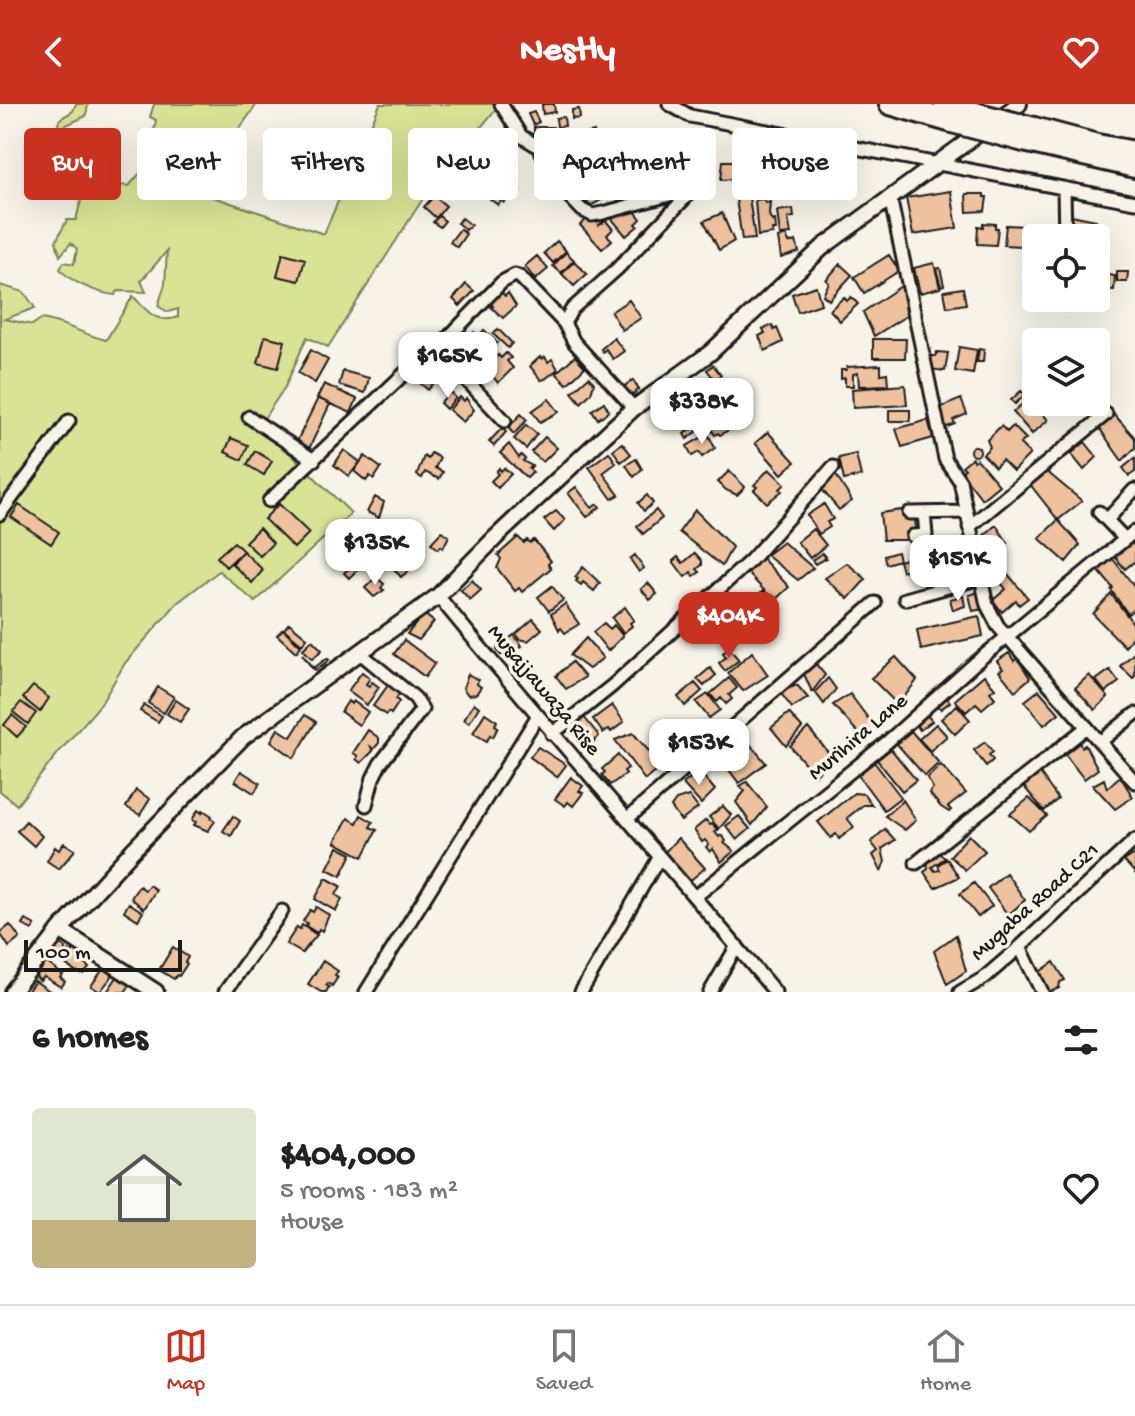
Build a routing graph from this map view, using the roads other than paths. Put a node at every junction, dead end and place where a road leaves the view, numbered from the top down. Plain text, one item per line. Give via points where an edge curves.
1 (501, 104) edge
2 (669, 104) edge
3 (890, 104) edge
4 (1019, 104) edge
5 (953, 112) edge
6 (1029, 134) junction
7 (1135, 152) edge
8 (937, 163) junction
9 (1135, 167) edge
10 (1064, 189) junction
11 (890, 197) junction
12 (1135, 202) edge
13 (1065, 224) edge
14 (564, 323) junction
15 (437, 349) junction
16 (634, 408) junction
17 (1104, 416) edge
18 (249, 417) dead end
19 (69, 421) dead end
20 (505, 421) dead end
21 (314, 460) junction
22 (833, 467) dead end
23 (1134, 490) edge
24 (269, 501) dead end
25 (966, 512) junction
26 (909, 513) dead end
27 (924, 513) junction
28 (0, 514) edge
29 (969, 527) junction
30 (1132, 534) edge
31 (913, 536) dead end
32 (980, 578) junction
33 (438, 596) junction
34 (905, 599) dead end
35 (875, 603) dead end
36 (1007, 637) junction
37 (360, 653) junction
38 (1135, 714) edge
39 (537, 717) junction
40 (1087, 727) junction
41 (552, 734) junction
42 (1101, 741) junction
43 (1135, 782) edge
44 (366, 805) dead end
45 (627, 819) junction
46 (1135, 840) edge
47 (659, 858) junction
48 (916, 863) dead end
49 (696, 896) junction
50 (282, 911) dead end
51 (60, 930) junction
52 (737, 946) junction
53 (1020, 947) junction
54 (12, 992) edge
55 (156, 992) edge
56 (225, 992) edge
57 (366, 992) edge
58 (581, 992) edge
59 (710, 992) edge
60 (775, 992) edge
61 (960, 992) edge
62 (1042, 992) edge

1 - 14 street via 521,136 539,147 554,178 582,210 596,214 677,193 686,197
2 - 8 street via 690,116
3 - 5 highway
4 - 8 street
5 - 6 highway, bridge
6 - 7 highway
6 - 9 highway
8 - 10 street
8 - 11 street
10 - 12 street
10 - 13 street
11 - 16 street via 801,267 710,353
11 - 25 street via 945,459 960,481
14 - 15 street via 515,275
14 - 16 street via 574,342
15 - 20 street
15 - 21 street via 422,357
16 - 33 street
17 - 29 street
18 - 21 street
19 - 28 street
21 - 24 street
22 - 41 street via 751,560
23 - 30 street via 1103,516
25 - 27 street
25 - 29 street
26 - 27 street
27 - 31 street via 926,535
29 - 32 street
30 - 36 street, Murihira Lane
32 - 34 street
32 - 36 street via 987,605
33 - 37 street
33 - 39 street, Musajjawaza Rise
35 - 45 street
36 - 40 street
36 - 49 street, Murihira Lane via 862,763
37 - 44 street via 422,709 380,764
37 - 51 street via 243,737
38 - 42 street
39 - 41 street, Musajjawaza Rise
39 - 57 street
40 - 42 street
40 - 48 street
41 - 45 street, Musajjawaza Rise
42 - 43 street
45 - 47 street, Musajjawaza Rise
46 - 53 street, Mugaba Road C21
47 - 49 street, Musajjawaza Rise
47 - 58 street
49 - 52 street, Musajjawaza Rise
50 - 56 street
51 - 54 street
51 - 55 street
52 - 59 street
52 - 60 street, Musajjawaza Rise
53 - 61 street, Mugaba Road C21
53 - 62 street

